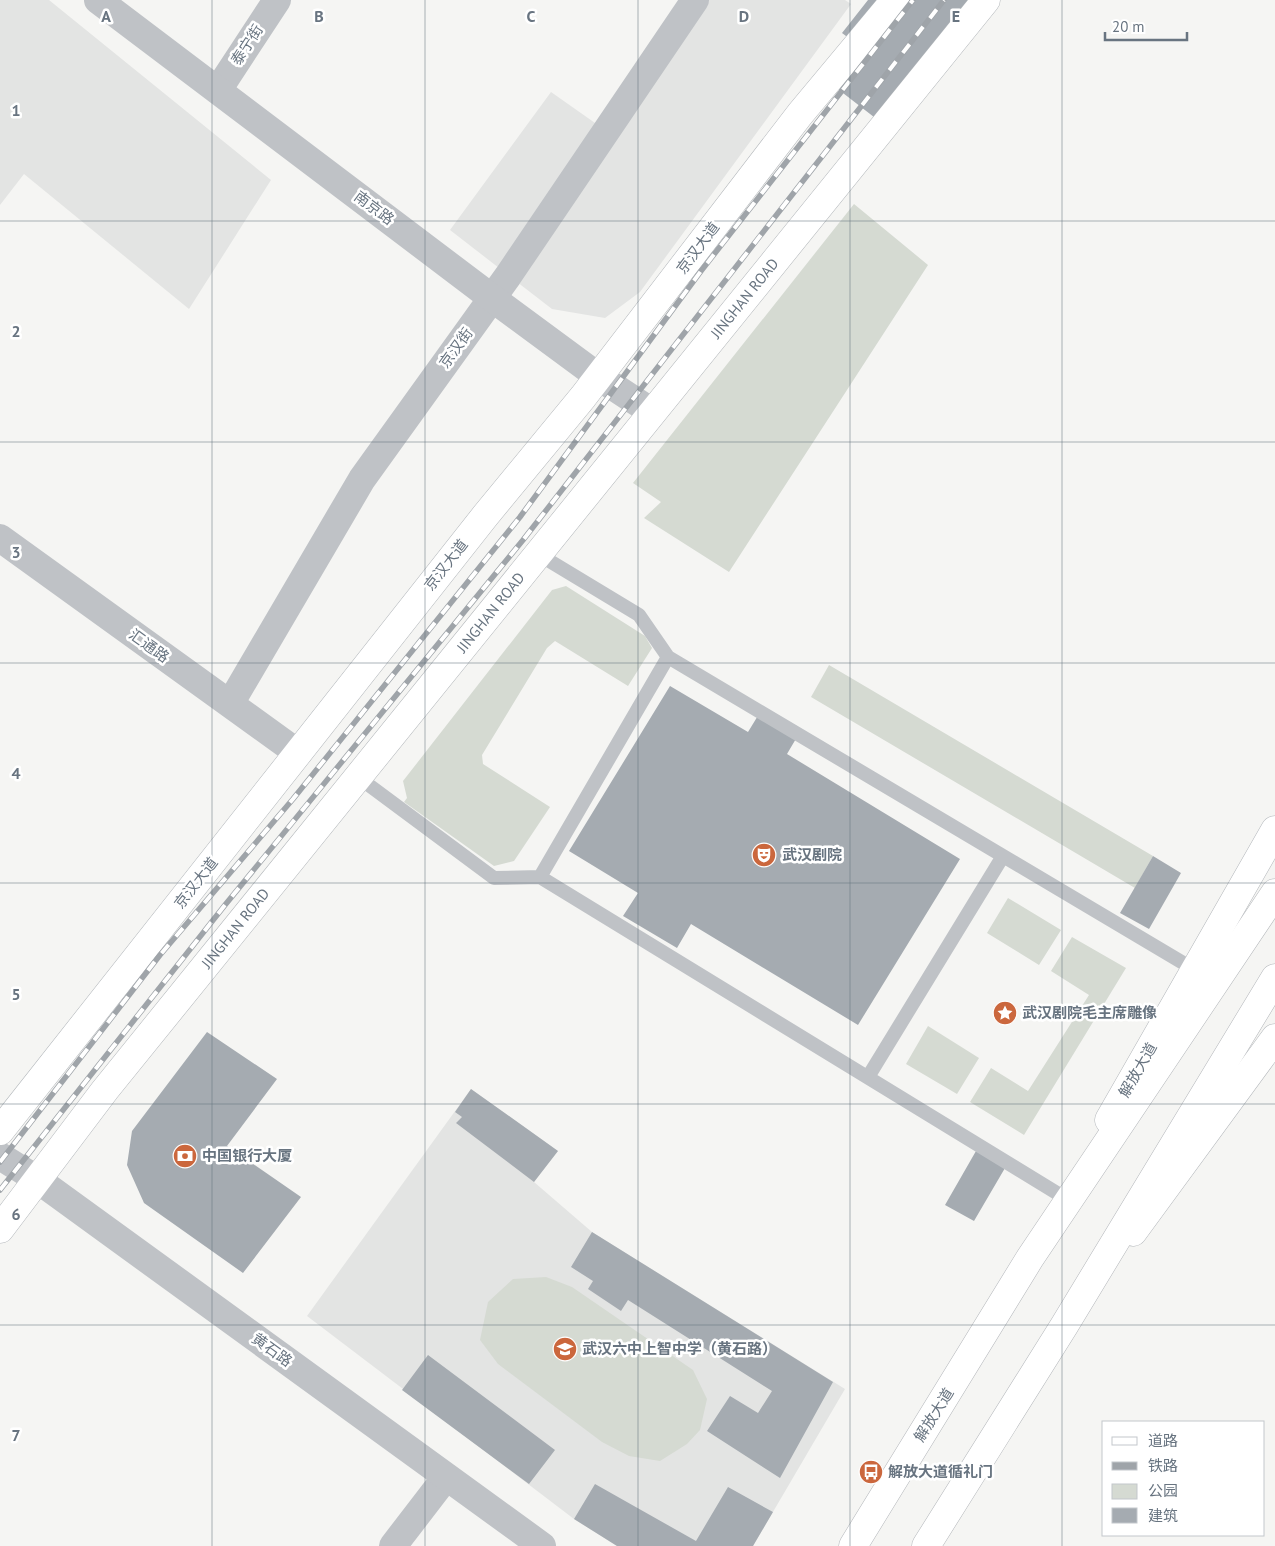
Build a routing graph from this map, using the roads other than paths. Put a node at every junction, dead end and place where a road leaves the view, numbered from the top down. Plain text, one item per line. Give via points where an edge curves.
1 (98, 0) edge
2 (276, 0) edge
3 (695, 0) edge
4 (894, 0) edge
5 (986, 0) edge
6 (218, 90) junction
7 (492, 298) junction
8 (599, 377) junction
9 (652, 412) junction
10 (0, 538) edge
11 (538, 554) junction
12 (668, 657) junction
13 (230, 704) junction
14 (298, 753) junction
15 (358, 777) junction
16 (1275, 830) edge
17 (1003, 856) junction
18 (540, 877) junction
19 (1275, 893) edge
20 (1195, 970) junction
21 (1275, 978) edge
22 (1275, 1038) edge
23 (868, 1077) junction
24 (0, 1131) edge
25 (0, 1156) edge
26 (38, 1180) junction
27 (1065, 1198) junction
28 (0, 1229) edge
29 (1030, 1258) junction
30 (1064, 1326) junction
31 (446, 1477) junction
32 (393, 1546) edge
33 (542, 1546) edge
34 (854, 1546) edge
35 (926, 1546) edge

1 - 6 street, 南京路
2 - 6 street, 泰宁街
3 - 7 street, 京汉街
4 - 8 main road, 京汉大道 via 800,114
5 - 9 main road, JINGHAN ROAD
6 - 7 street, 南京路
7 - 8 street, 南京路
7 - 13 street, 京汉街 via 362,479
8 - 9 street, 南京路
8 - 14 main road, 京汉大道
9 - 11 main road, JINGHAN ROAD
10 - 13 street, 汇通路
11 - 12 lane via 638,615
11 - 15 main road, JINGHAN ROAD
12 - 17 lane
12 - 18 lane
13 - 14 street, 汇通路
14 - 24 main road, 京汉大道
15 - 18 lane via 494,878
15 - 26 main road, JINGHAN ROAD via 105,1090
16 - 20 main road, 解放大道
17 - 20 lane
17 - 23 lane
18 - 23 lane
19 - 29 main road, 解放大道
20 - 27 main road, 解放大道
21 - 30 main road
22 - 30 main road
23 - 27 lane
25 - 26 street, 黄石路
26 - 28 main road, JINGHAN ROAD
26 - 31 street, 黄石路
27 - 29 main road, 解放大道
29 - 34 main road, 解放大道
30 - 35 main road
31 - 32 street
31 - 33 street, 黄石路

